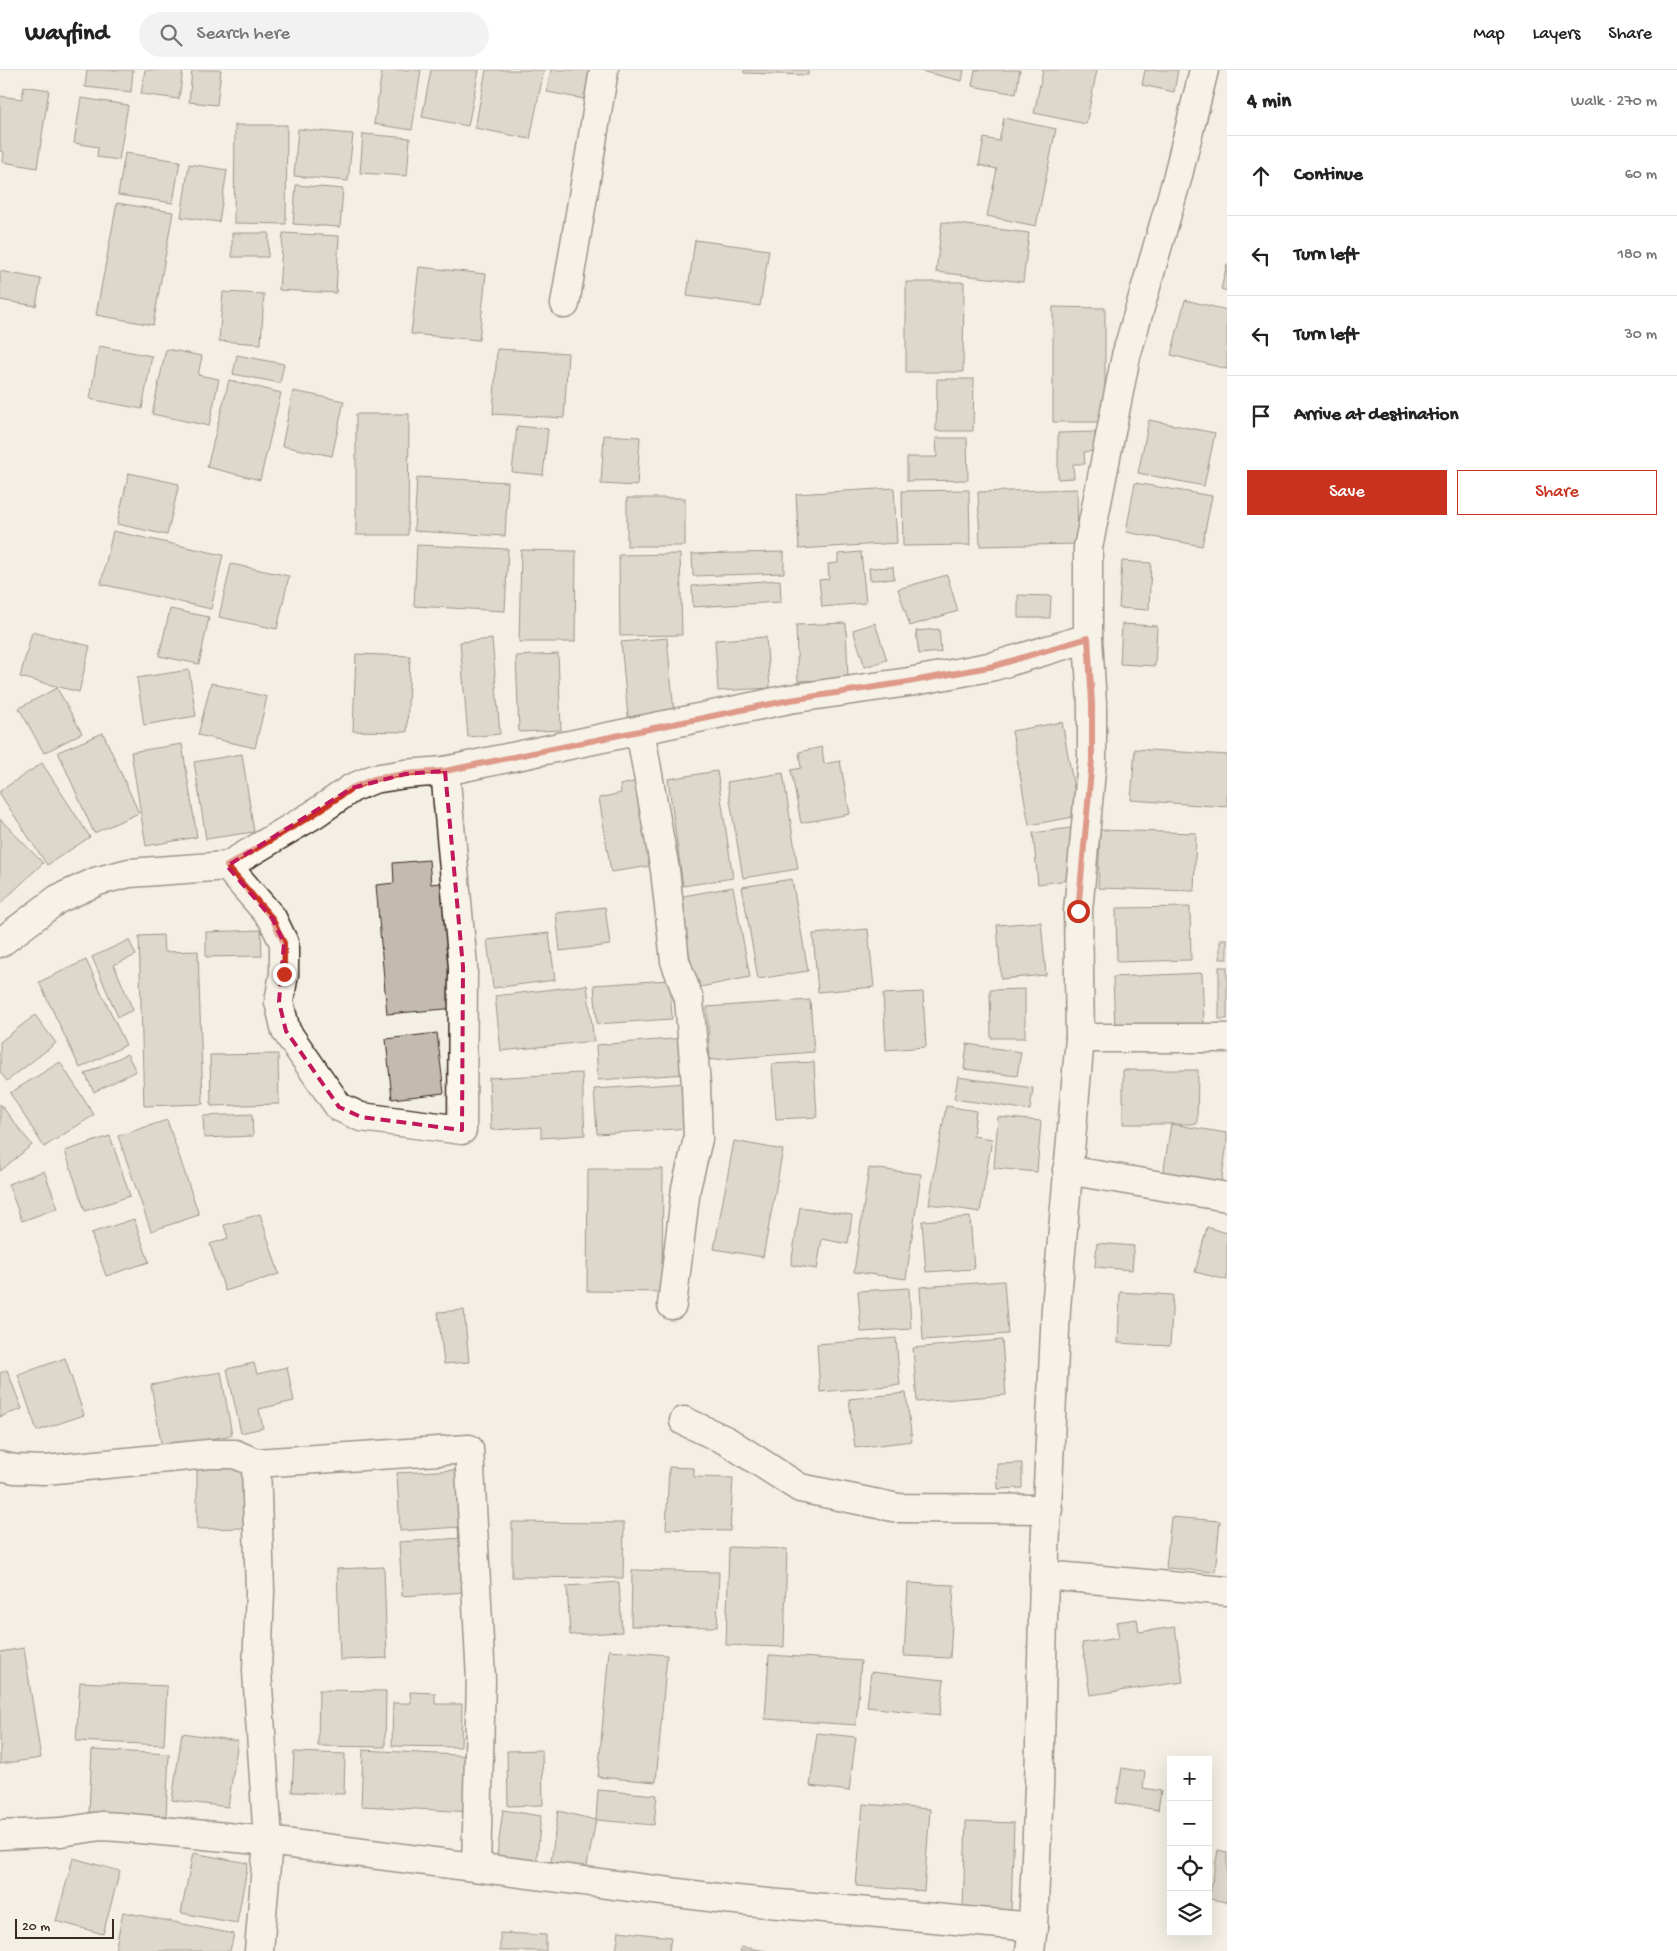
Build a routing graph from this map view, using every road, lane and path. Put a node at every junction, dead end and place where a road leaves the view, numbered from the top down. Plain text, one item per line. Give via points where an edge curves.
1 (604, 70) edge
2 (1204, 70) edge
3 (565, 304) dead end
4 (1088, 638) junction
5 (640, 730) junction
6 (445, 771) junction
7 (227, 866) junction
8 (0, 943) edge
9 (1080, 1038) junction
10 (1227, 1038) edge
11 (1068, 1170) junction
12 (1227, 1197) edge
13 (672, 1305) dead end
14 (684, 1421) dead end
15 (256, 1463) junction
16 (0, 1466) edge
17 (1048, 1509) junction
18 (1044, 1574) junction
19 (1227, 1591) edge
20 (0, 1835) edge
21 (268, 1841) junction
22 (476, 1867) junction
23 (1032, 1939) edge
24 (260, 1951) edge

1 - 3 street
2 - 4 street via 1126,356 1088,548
4 - 5 street via 994,666 790,700
4 - 9 street via 1092,760 1078,911
5 - 6 street
5 - 13 street via 665,870 675,961 689,999 696,1086 698,1139 686,1188
6 - 7 street via 374,779 352,788
6 - 7 street via 463,967 462,1130 361,1117 339,1107 286,1031 279,1002 284,974 284,943 272,918
7 - 8 street via 130,873 98,881 58,899
9 - 10 street
9 - 11 street
11 - 12 street
11 - 17 street via 1056,1308
14 - 17 street via 727,1441 800,1488 898,1508
15 - 16 street via 235,1454 209,1454 45,1470
15 - 21 street via 260,1591 257,1671
15 - 22 street via 469,1449 481,1680
17 - 18 street
18 - 19 street
18 - 23 street
20 - 21 street via 101,1826
21 - 22 street
21 - 24 street
22 - 23 street

